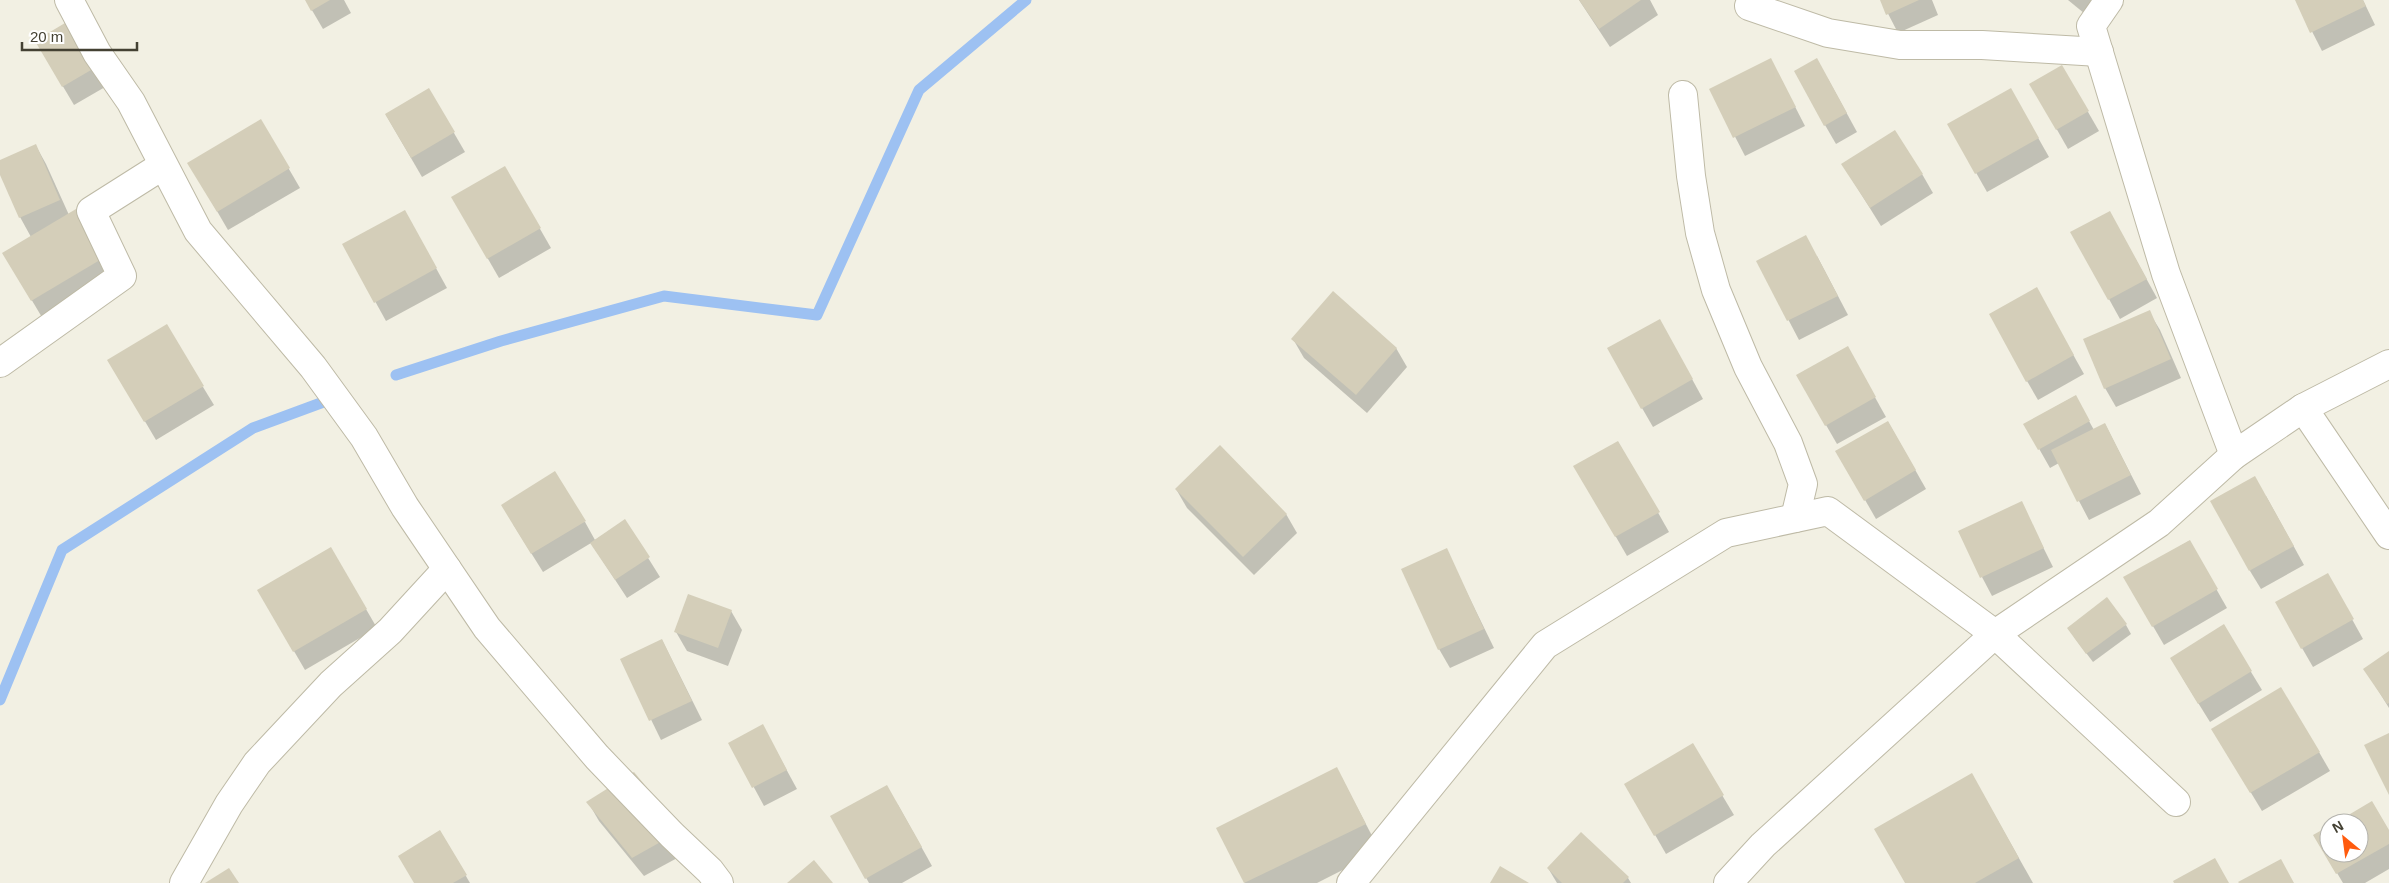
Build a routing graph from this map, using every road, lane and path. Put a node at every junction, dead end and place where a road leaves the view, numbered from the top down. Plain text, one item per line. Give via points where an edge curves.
1 (69, 0) edge
2 (2108, 0) edge
3 (1749, 6) dead end
4 (2099, 52) junction
5 (1683, 95) dead end
6 (162, 166) junction
7 (0, 363) edge
8 (2389, 364) edge
9 (2303, 408) junction
10 (2234, 455) junction
11 (1795, 518) junction
12 (2389, 535) edge
13 (447, 569) junction
14 (1995, 634) junction
15 (2176, 802) dead end
16 (184, 883) edge
17 (719, 883) edge
18 (1350, 883) edge
19 (1728, 883) edge

1 - 6 street via 97,53 131,102
2 - 4 street via 2091,26
3 - 4 street via 1828,33 1900,45 1982,45
4 - 10 street via 2166,274
5 - 11 street via 1700,233 1716,290 1748,367 1788,443 1803,484
6 - 7 street via 91,211 122,276
6 - 13 street via 198,231 312,367 364,437 405,507
8 - 9 street
9 - 10 street
9 - 12 street
10 - 14 street via 2159,523
11 - 14 street via 1828,511
11 - 18 street via 1726,533 1545,644
13 - 16 street via 257,763 229,804
13 - 17 street via 487,628 597,757
14 - 15 street
14 - 19 street via 1763,844

